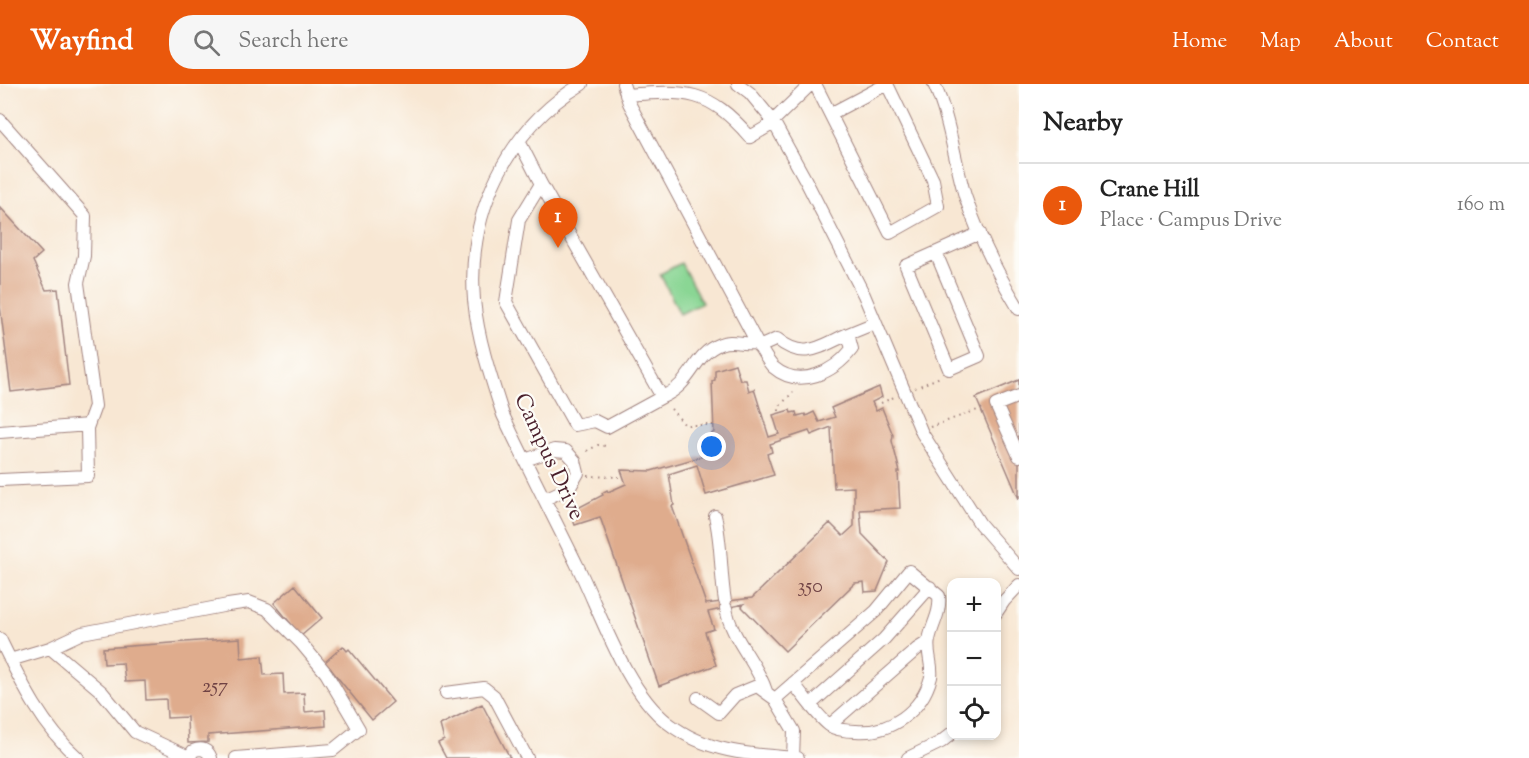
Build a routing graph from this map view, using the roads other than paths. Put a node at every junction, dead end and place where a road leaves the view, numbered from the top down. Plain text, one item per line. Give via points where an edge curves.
1 (582, 84) edge
2 (738, 84) edge
3 (811, 84) edge
4 (815, 84) edge
5 (934, 84) edge
6 (625, 89) edge
7 (832, 113) junction
8 (0, 120) edge
9 (774, 122) junction
10 (519, 141) junction
11 (541, 184) junction
12 (980, 233) junction
13 (936, 253) junction
14 (1019, 309) edge
15 (875, 323) junction
16 (848, 334) junction
17 (758, 345) junction
18 (1019, 396) edge
19 (662, 397) junction
20 (88, 425) junction
21 (0, 432) edge
22 (1019, 456) edge
23 (525, 460) junction
24 (0, 480) edge
25 (545, 499) junction
26 (715, 516) dead end
27 (1019, 569) edge
28 (1019, 585) edge
29 (930, 587) junction
30 (1001, 607) edge
31 (0, 639) edge
32 (928, 642) junction
33 (50, 648) junction
34 (10, 660) junction
35 (793, 684) junction
36 (446, 693) dead end
37 (771, 695) junction
38 (698, 698) dead end
39 (811, 704) junction
40 (830, 725) junction
41 (947, 737) edge
42 (285, 756) edge
43 (74, 757) edge
44 (189, 758) edge
45 (211, 758) edge
46 (236, 758) edge
47 (527, 758) edge
48 (793, 758) edge
49 (798, 758) edge
50 (908, 758) edge

1 - 10 street, Campus Drive via 554,104
2 - 9 street
3 - 9 street
4 - 7 street
5 - 12 street
6 - 9 street via 699,96 730,113 750,137
6 - 17 street
7 - 7 street via 890,233 938,206 933,180 887,84
8 - 20 street via 85,216 84,256 78,283 95,406
9 - 15 street via 842,249
10 - 11 street
10 - 23 street, Campus Drive via 493,183 481,213 473,272 476,313 487,362 503,415
11 - 19 street
11 - 19 street via 519,220 506,302 575,425 595,421 607,427
12 - 13 street
12 - 14 street
13 - 13 street via 906,266 950,369 980,356
15 - 16 street
15 - 27 street via 922,434 980,524
16 - 17 street via 802,351 791,350 777,339
16 - 17 street via 852,349 844,360 835,368 808,378 774,367
17 - 19 street via 720,344 706,352 676,391
18 - 22 street via 996,405
20 - 21 street
20 - 24 street via 88,476
23 - 25 street, Campus Drive
23 - 25 street via 554,450 566,451 575,461 578,473 570,487
25 - 48 street, Campus Drive via 627,669 653,710 680,731 729,752
26 - 37 street via 721,543 721,577 733,628
28 - 30 street
29 - 32 street via 939,596 940,605
29 - 35 street via 909,571 876,611
29 - 39 street via 884,639
31 - 34 street
32 - 40 street
32 - 40 street via 931,676 910,713 872,732
33 - 34 street
33 - 42 street via 82,633 228,605 249,602 267,609 326,673 359,729 333,750
33 - 44 street via 102,692 135,732
34 - 43 street via 43,718
35 - 37 street
35 - 39 street
36 - 47 street via 484,688 494,696
37 - 38 street via 757,686 741,693 719,713
37 - 48 street via 794,731
39 - 40 street
41 - 50 street
42 - 46 street
44 - 45 street via 193,751 201,749
48 - 49 street, Campus Drive

